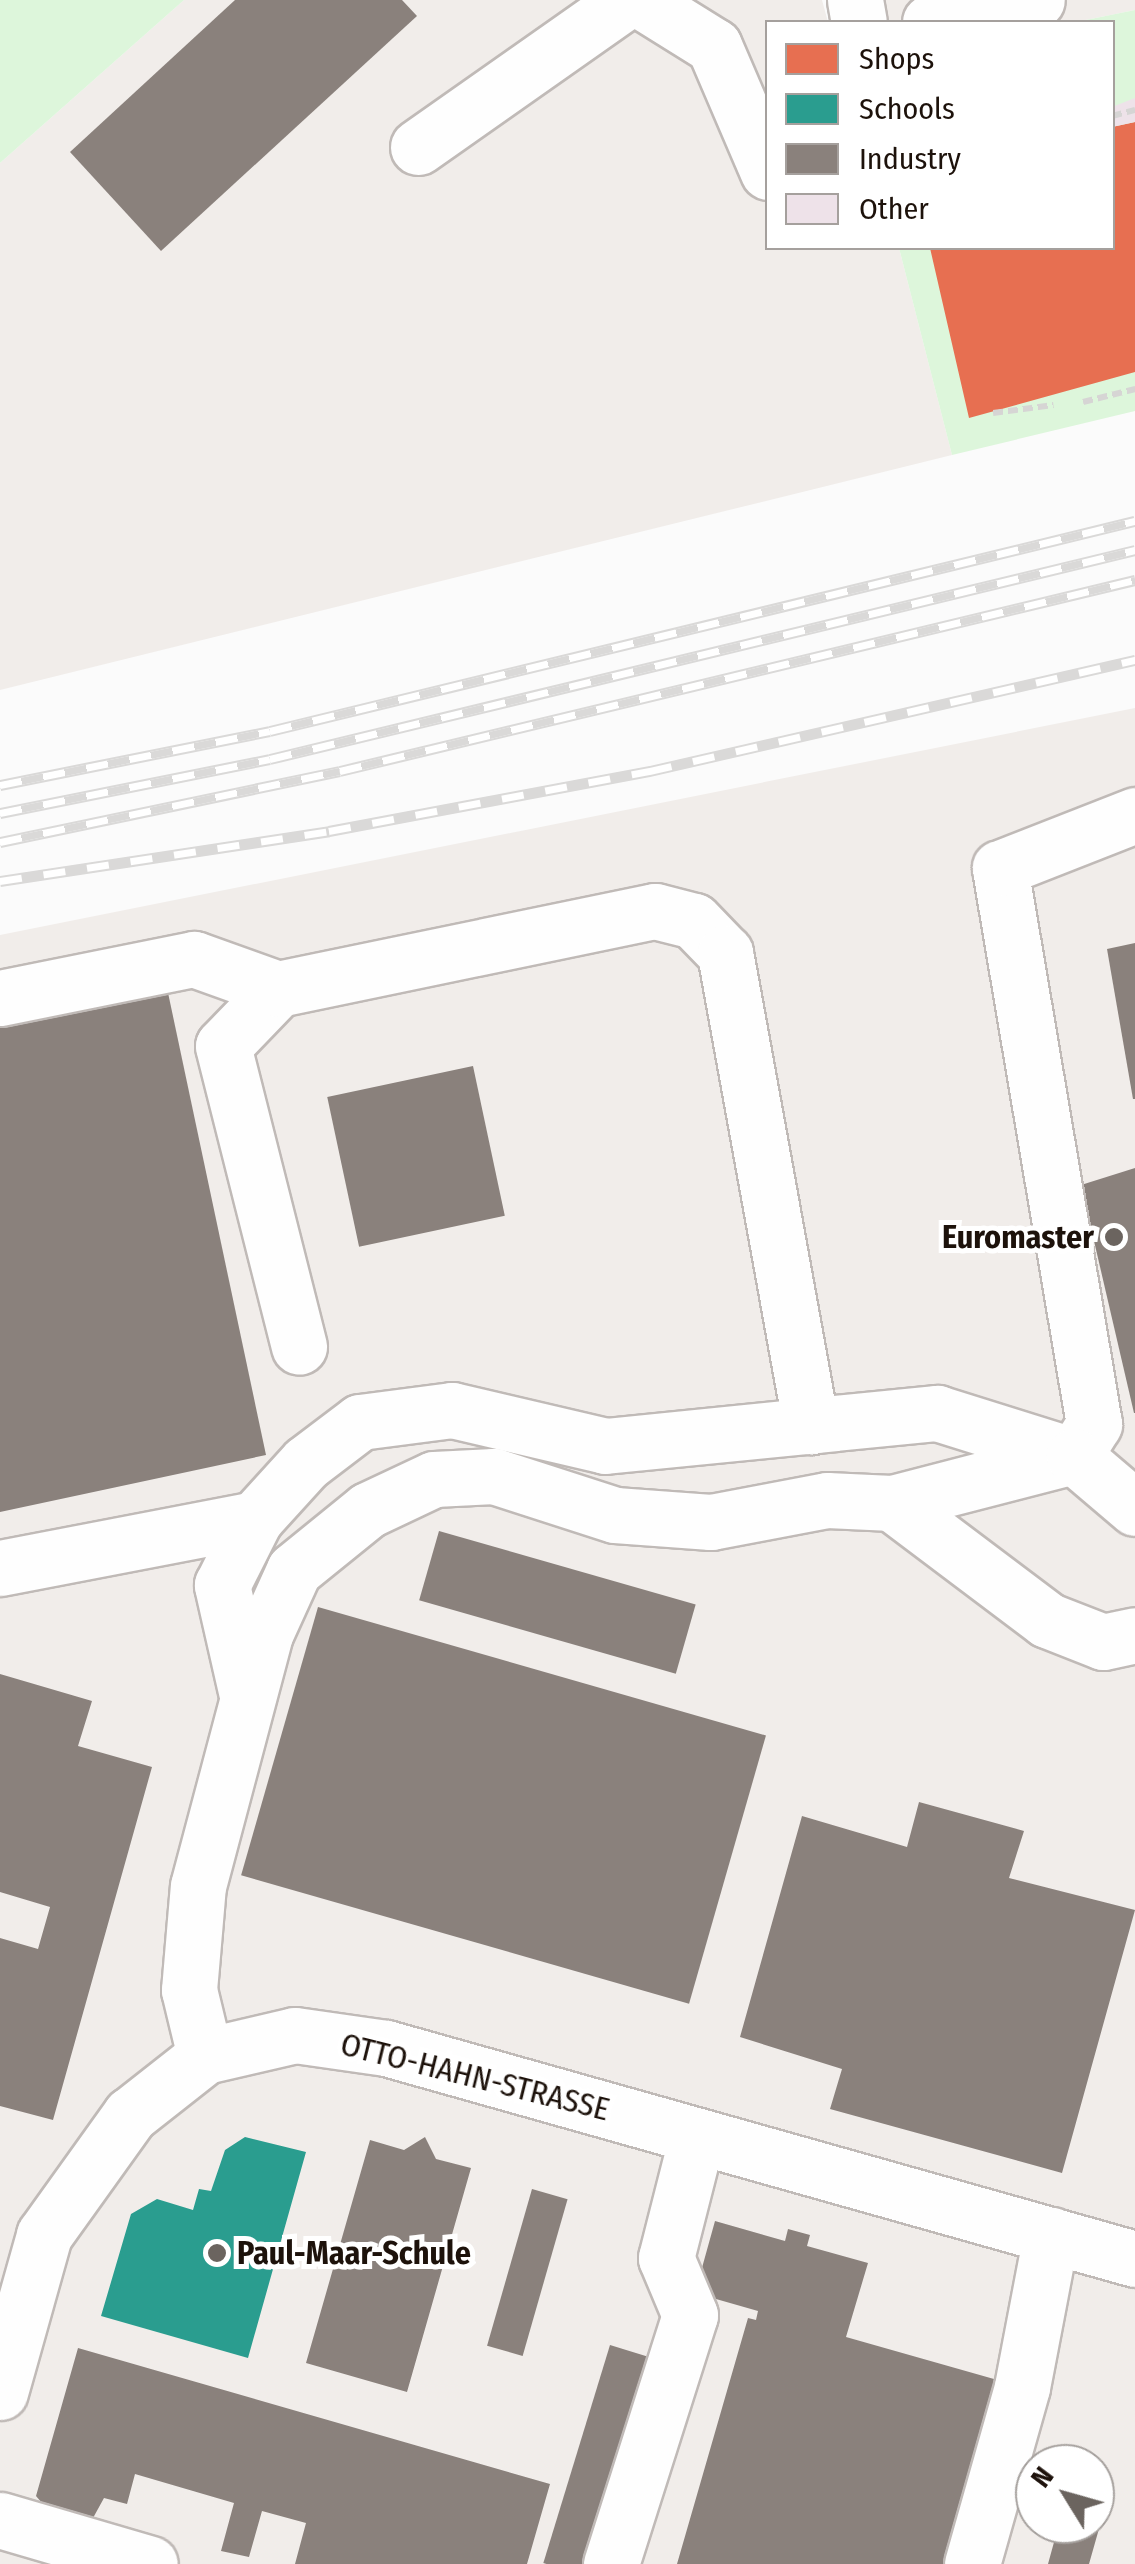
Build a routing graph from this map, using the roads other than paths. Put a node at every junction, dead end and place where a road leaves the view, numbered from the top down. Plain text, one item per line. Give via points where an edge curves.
1 (627, 0) edge
2 (640, 0) edge
3 (1037, 0) edge
4 (940, 20) edge
5 (418, 147) dead end
6 (765, 165) edge
7 (1135, 816) edge
8 (278, 990) junction
9 (0, 998) edge
10 (299, 1347) dead end
11 (811, 1426) junction
12 (1074, 1456) junction
13 (892, 1503) junction
14 (1135, 1508) edge
15 (255, 1519) junction
16 (0, 1568) edge
17 (1135, 1635) edge
18 (247, 1699) junction
19 (205, 2056) junction
20 (698, 2136) junction
21 (1051, 2236) junction
22 (18, 2256) edge
23 (1135, 2259) edge
24 (0, 2392) edge
25 (0, 2520) edge
26 (150, 2564) edge
27 (611, 2564) edge
28 (972, 2564) edge

1 - 5 street
2 - 6 street via 714,46
3 - 4 street
7 - 12 street via 1000,868 1094,1424
8 - 9 street via 194,959
8 - 10 street via 223,1046
8 - 11 street via 654,911 694,921 726,954
11 - 12 street via 937,1414
11 - 15 street via 605,1446 452,1410 360,1422 306,1462
12 - 13 street
12 - 14 street
13 - 17 street via 1047,1620 1103,1642
13 - 18 street via 827,1500 711,1522 615,1515 494,1476 434,1480 368,1510 294,1570 265,1634
15 - 16 street
15 - 18 street via 222,1585
18 - 19 street via 198,1886 188,1990
19 - 20 street, OTTO-HAHN-STRASSE via 295,2035 386,2048
19 - 22 street, OTTO-HAHN-STRASSE via 130,2114 44,2235
20 - 21 street, OTTO-HAHN-STRASSE
20 - 27 street via 666,2258 690,2315
21 - 23 street, OTTO-HAHN-STRASSE
21 - 28 street via 1022,2387
22 - 24 street, OTTO-HAHN-STRASSE
25 - 26 street

